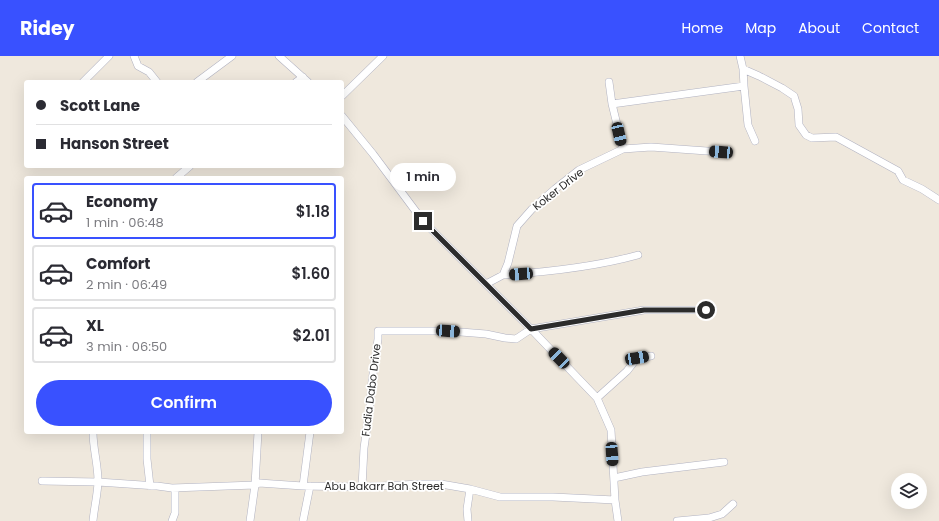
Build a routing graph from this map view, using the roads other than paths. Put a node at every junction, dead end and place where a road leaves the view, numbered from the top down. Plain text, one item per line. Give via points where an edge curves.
1 (109, 56) edge
2 (134, 56) edge
3 (232, 56) edge
4 (279, 56) edge
5 (383, 56) edge
6 (740, 56) edge
7 (743, 69) junction
8 (85, 80) edge
9 (155, 80) edge
10 (199, 80) edge
11 (305, 80) edge
12 (609, 82) dead end
13 (744, 86) junction
14 (344, 94) edge
15 (612, 104) junction
16 (344, 118) edge
17 (755, 141) dead end
18 (623, 149) junction
19 (721, 152) dead end
20 (188, 168) edge
21 (178, 176) edge
22 (939, 200) edge
23 (638, 255) dead end
24 (503, 275) junction
25 (486, 284) junction
26 (713, 310) dead end
27 (531, 329) junction
28 (651, 356) dead end
29 (597, 398) junction
30 (93, 434) edge
31 (147, 434) edge
32 (258, 434) edge
33 (310, 434) edge
34 (724, 462) dead end
35 (614, 478) junction
36 (42, 481) dead end
37 (98, 482) junction
38 (255, 485) junction
39 (150, 486) junction
40 (307, 486) junction
41 (362, 487) junction
42 (176, 488) junction
43 (470, 489) junction
44 (615, 500) junction
45 (733, 504) dead end
46 (93, 521) edge
47 (172, 521) edge
48 (250, 521) edge
49 (303, 521) edge
50 (468, 521) edge
51 (618, 521) edge
52 (678, 521) edge

1 - 8 street
2 - 9 street via 138,66 149,72
3 - 10 street
4 - 11 street
5 - 14 street
6 - 7 street
7 - 13 street
7 - 22 street via 794,96 799,125 806,135 812,138 836,137 898,171 904,180
12 - 15 street
13 - 15 street
13 - 17 street via 748,125
15 - 18 street
16 - 25 street via 423,221
18 - 19 street, Koker Drive via 651,147
18 - 24 street, Koker Drive via 579,170 532,209 517,226
20 - 21 street
23 - 24 street via 614,262
24 - 25 street
25 - 27 street
26 - 27 street via 644,310
27 - 29 street
27 - 41 street, Fudia Dabo Drive via 516,339 448,331 378,331
28 - 29 street via 637,358 627,371
29 - 35 street via 611,430
30 - 37 street
31 - 39 street
32 - 38 street
33 - 40 street
34 - 35 street
35 - 44 street
36 - 37 street, Abu Bakarr Bah Street
37 - 39 street, Abu Bakarr Bah Street
37 - 46 street
38 - 40 street, Abu Bakarr Bah Street via 259,483
38 - 42 street, Abu Bakarr Bah Street
38 - 48 street
39 - 42 street, Abu Bakarr Bah Street
40 - 41 street, Abu Bakarr Bah Street
40 - 49 street
41 - 43 street, Abu Bakarr Bah Street via 427,484
42 - 47 street via 175,513
43 - 44 street, Abu Bakarr Bah Street via 500,497
43 - 50 street
44 - 51 street
45 - 52 street via 722,514

